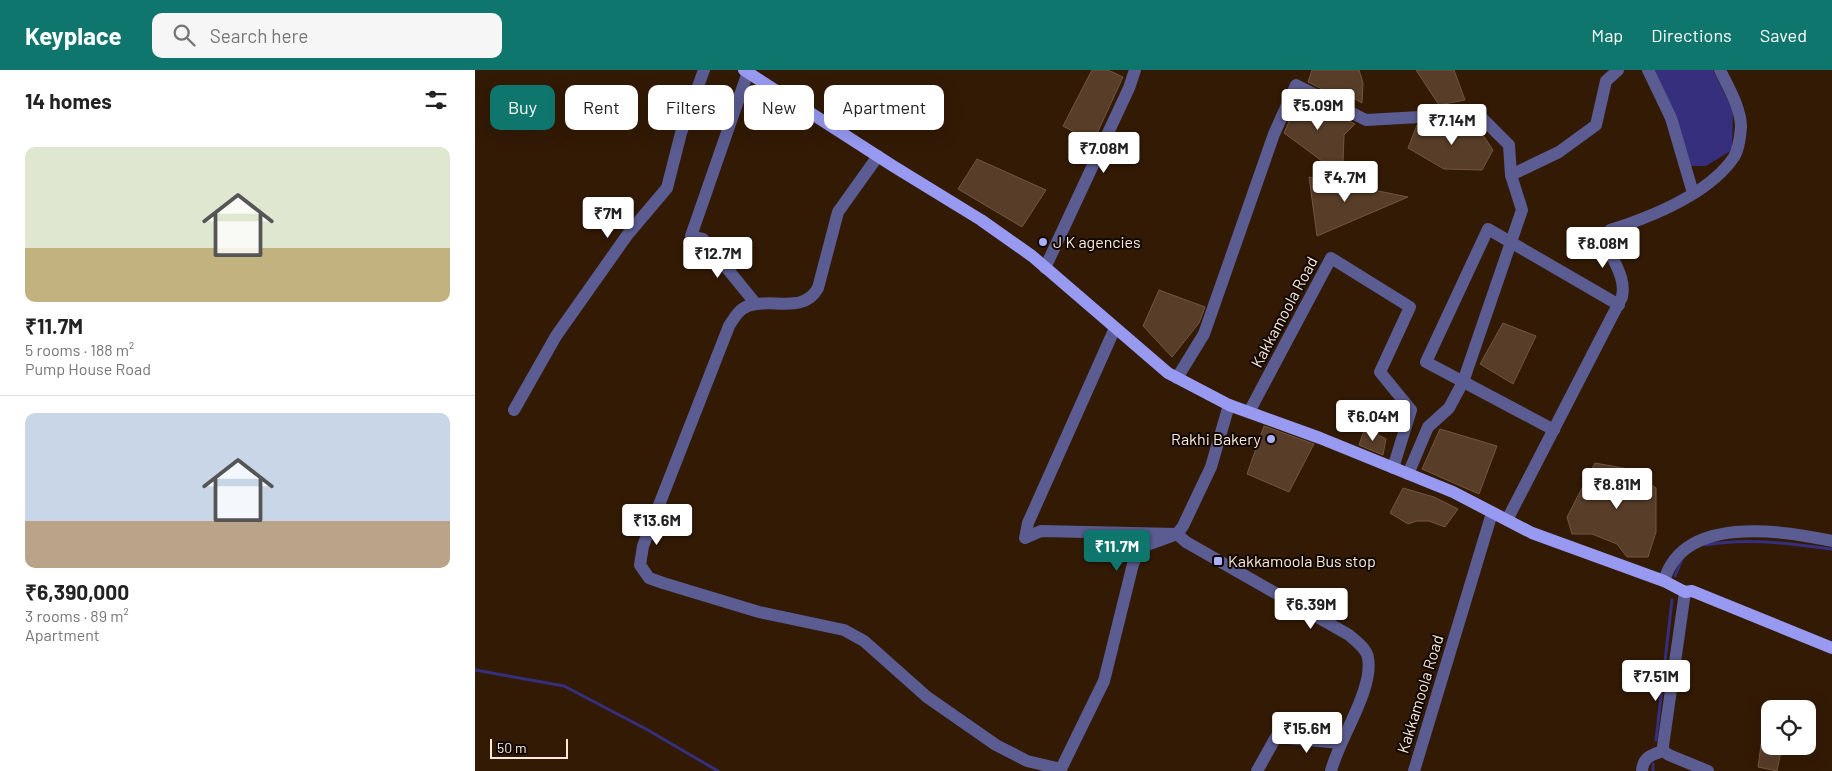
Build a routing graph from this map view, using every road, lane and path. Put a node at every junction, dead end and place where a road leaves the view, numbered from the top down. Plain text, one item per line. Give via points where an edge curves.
1 (703, 70) edge
2 (1135, 70) edge
3 (1618, 70) edge
4 (1648, 70) edge
5 (1720, 70) edge
6 (746, 71) edge
7 (877, 156) junction
8 (1511, 175) junction
9 (1693, 193) junction
10 (1512, 243) junction
11 (1045, 268) junction
12 (757, 304) junction
13 (1619, 304) junction
14 (1115, 328) junction
15 (1177, 378) junction
16 (1463, 382) junction
17 (1229, 405) junction
18 (514, 410) dead end
19 (1249, 412) junction
20 (1553, 430) junction
21 (1393, 468) junction
22 (1408, 474) junction
23 (1492, 513) junction
24 (1507, 520) junction
25 (1177, 534) junction
26 (1832, 540) edge
27 (1664, 581) junction
28 (1685, 592) junction
29 (1832, 648) edge
30 (1340, 743) junction
31 (1663, 751) junction
32 (1061, 770) edge
33 (1257, 771) edge
34 (1331, 771) edge
35 (1414, 771) edge
36 (1642, 771) edge
37 (1708, 771) edge

1 - 18 street via 681,133 667,188 628,234 556,336
2 - 11 street
3 - 8 street via 1606,81 1596,125 1559,152
4 - 9 street via 1671,118
5 - 9 street via 1732,94 1741,126 1739,143 1735,157
6 - 7 main road
6 - 12 street via 691,236 703,239
7 - 11 main road via 981,220
7 - 12 street via 838,212 814,295 806,302 796,304
8 - 10 street via 1521,210
8 - 15 street via 1509,145 1482,118 1438,116 1366,120 1296,85 1274,134 1204,334
9 - 13 street via 1610,230 1605,236 1624,288
10 - 13 street
10 - 16 street
10 - 16 street via 1488,229 1426,362
11 - 14 main road
12 - 32 street via 740,311 729,326 643,546 640,565 643,572 663,583 759,612 844,630 864,641 927,697 997,745 1027,761
13 - 20 street
14 - 15 main road
14 - 25 street via 1028,523 1025,538 1041,531
15 - 17 main road
16 - 20 street
16 - 22 street via 1449,408 1429,427
17 - 19 main road
17 - 25 street via 1211,467
19 - 21 main road
19 - 21 street, Kakkamoola Road via 1331,258 1410,307 1380,372 1411,410
20 - 24 street
21 - 22 main road
22 - 23 main road via 1453,492
23 - 24 main road
23 - 35 street, Kakkamoola Road
24 - 27 main road via 1532,533
25 - 30 street via 1360,644 1369,658 1363,694
25 - 32 street via 1144,546 1138,553 1104,680
26 - 27 street via 1743,530 1725,533 1707,538 1676,557
27 - 28 main road
28 - 29 main road via 1692,591
28 - 31 street
30 - 33 street via 1276,738
30 - 34 street
31 - 36 street via 1650,755
31 - 37 street

